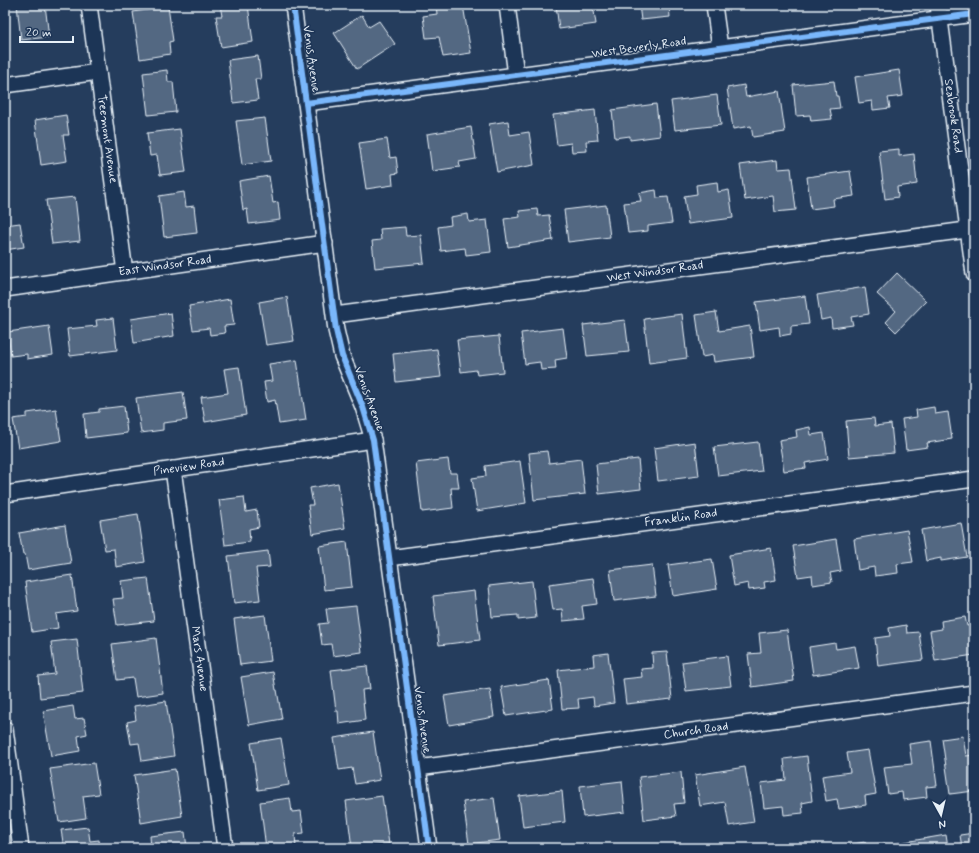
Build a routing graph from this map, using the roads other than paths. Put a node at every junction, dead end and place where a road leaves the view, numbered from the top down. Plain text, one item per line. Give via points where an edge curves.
1 (89, 5) edge
2 (293, 5) edge
3 (507, 5) edge
4 (714, 5) edge
5 (939, 12) edge
6 (974, 14) edge
7 (720, 48) junction
8 (98, 72) junction
9 (516, 75) junction
10 (5, 85) edge
11 (306, 103) junction
12 (971, 229) edge
13 (324, 243) junction
14 (125, 272) junction
15 (974, 274) edge
16 (5, 289) edge
17 (335, 315) junction
18 (373, 440) junction
19 (173, 469) junction
20 (974, 479) edge
21 (5, 494) edge
22 (389, 558) junction
23 (974, 693) edge
24 (5, 729) edge
25 (418, 768) junction
26 (21, 848) edge
27 (225, 848) edge
28 (429, 848) edge

1 - 8 street, Treemont Avenue
2 - 11 street, Venus Avenue
3 - 9 street
4 - 7 street
5 - 6 street, West Beverly Road
5 - 7 street, West Beverly Road
5 - 12 street, Seabrook Road
7 - 9 street, West Beverly Road
8 - 10 street
8 - 14 street, Treemont Avenue
9 - 11 street, West Beverly Road
11 - 13 street, Venus Avenue
12 - 15 street, Seabrook Road
12 - 17 street, West Windsor Road
13 - 14 street, East Windsor Road
13 - 17 street, Venus Avenue
14 - 16 street, East Windsor Road
17 - 18 street, Venus Avenue via 342,356 364,407
18 - 19 street, Pineview Road
18 - 22 street, Venus Avenue
19 - 21 street, Pineview Road
19 - 27 street, Mars Avenue
20 - 22 street, Franklin Road
22 - 25 street, Venus Avenue
23 - 25 street, Church Road
24 - 26 street
25 - 28 street, Venus Avenue

